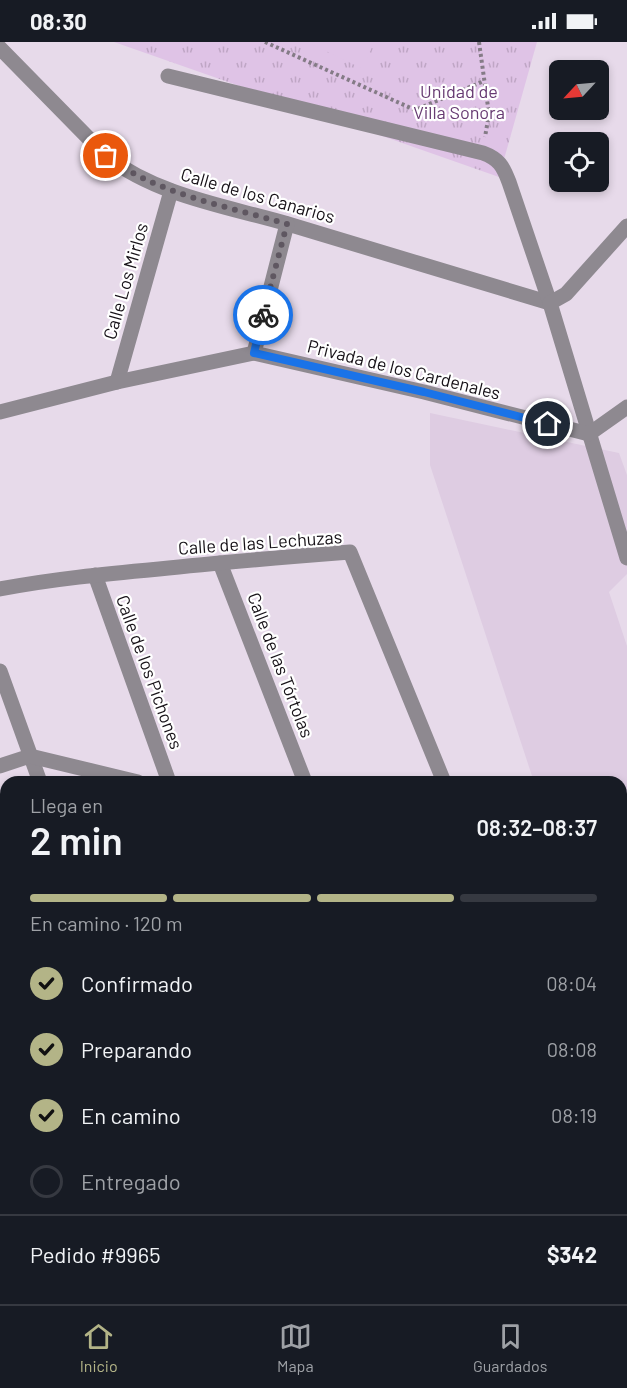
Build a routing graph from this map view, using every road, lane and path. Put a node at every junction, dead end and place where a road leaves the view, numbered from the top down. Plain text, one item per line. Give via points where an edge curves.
1 (265, 42) edge
2 (479, 42) edge
3 (0, 48) edge
4 (168, 76) dead end
5 (484, 81) junction
6 (483, 153) junction
7 (171, 191) junction
8 (287, 224) junction
9 (627, 226) edge
10 (550, 303) junction
11 (254, 353) junction
12 (117, 382) junction
13 (627, 407) edge
14 (0, 412) edge
15 (589, 434) junction
16 (627, 558) edge
17 (220, 562) junction
18 (95, 575) junction
19 (0, 589) edge
20 (0, 671) edge
21 (30, 756) junction
22 (0, 766) edge
23 (38, 776) edge
24 (113, 776) edge
25 (167, 776) edge
26 (303, 776) edge
27 (442, 776) edge

1 - 5 path via 415,110
2 - 5 path
3 - 7 street, Calle de los Canarios via 106,156
4 - 6 street
5 - 6 path via 489,114
6 - 10 street via 494,157 506,173
7 - 8 street, Calle de los Canarios
7 - 12 street, Calle Los Mirlos
8 - 10 street, Calle de los Canarios
8 - 11 street
9 - 10 street via 566,294
10 - 15 street
11 - 12 street, Privada de los Cardenales
11 - 15 street, Privada de los Cardenales
12 - 14 street, Privada de los Cardenales
13 - 15 street
15 - 16 street
17 - 18 street, Calle de las Lechuzas
17 - 26 street, Calle de las Tórtolas
17 - 27 street, Calle de las Lechuzas via 350,552
18 - 19 street, Calle de las Lechuzas
18 - 25 street, Calle de los Pichones
20 - 21 street
21 - 22 street
21 - 23 street
21 - 24 street

